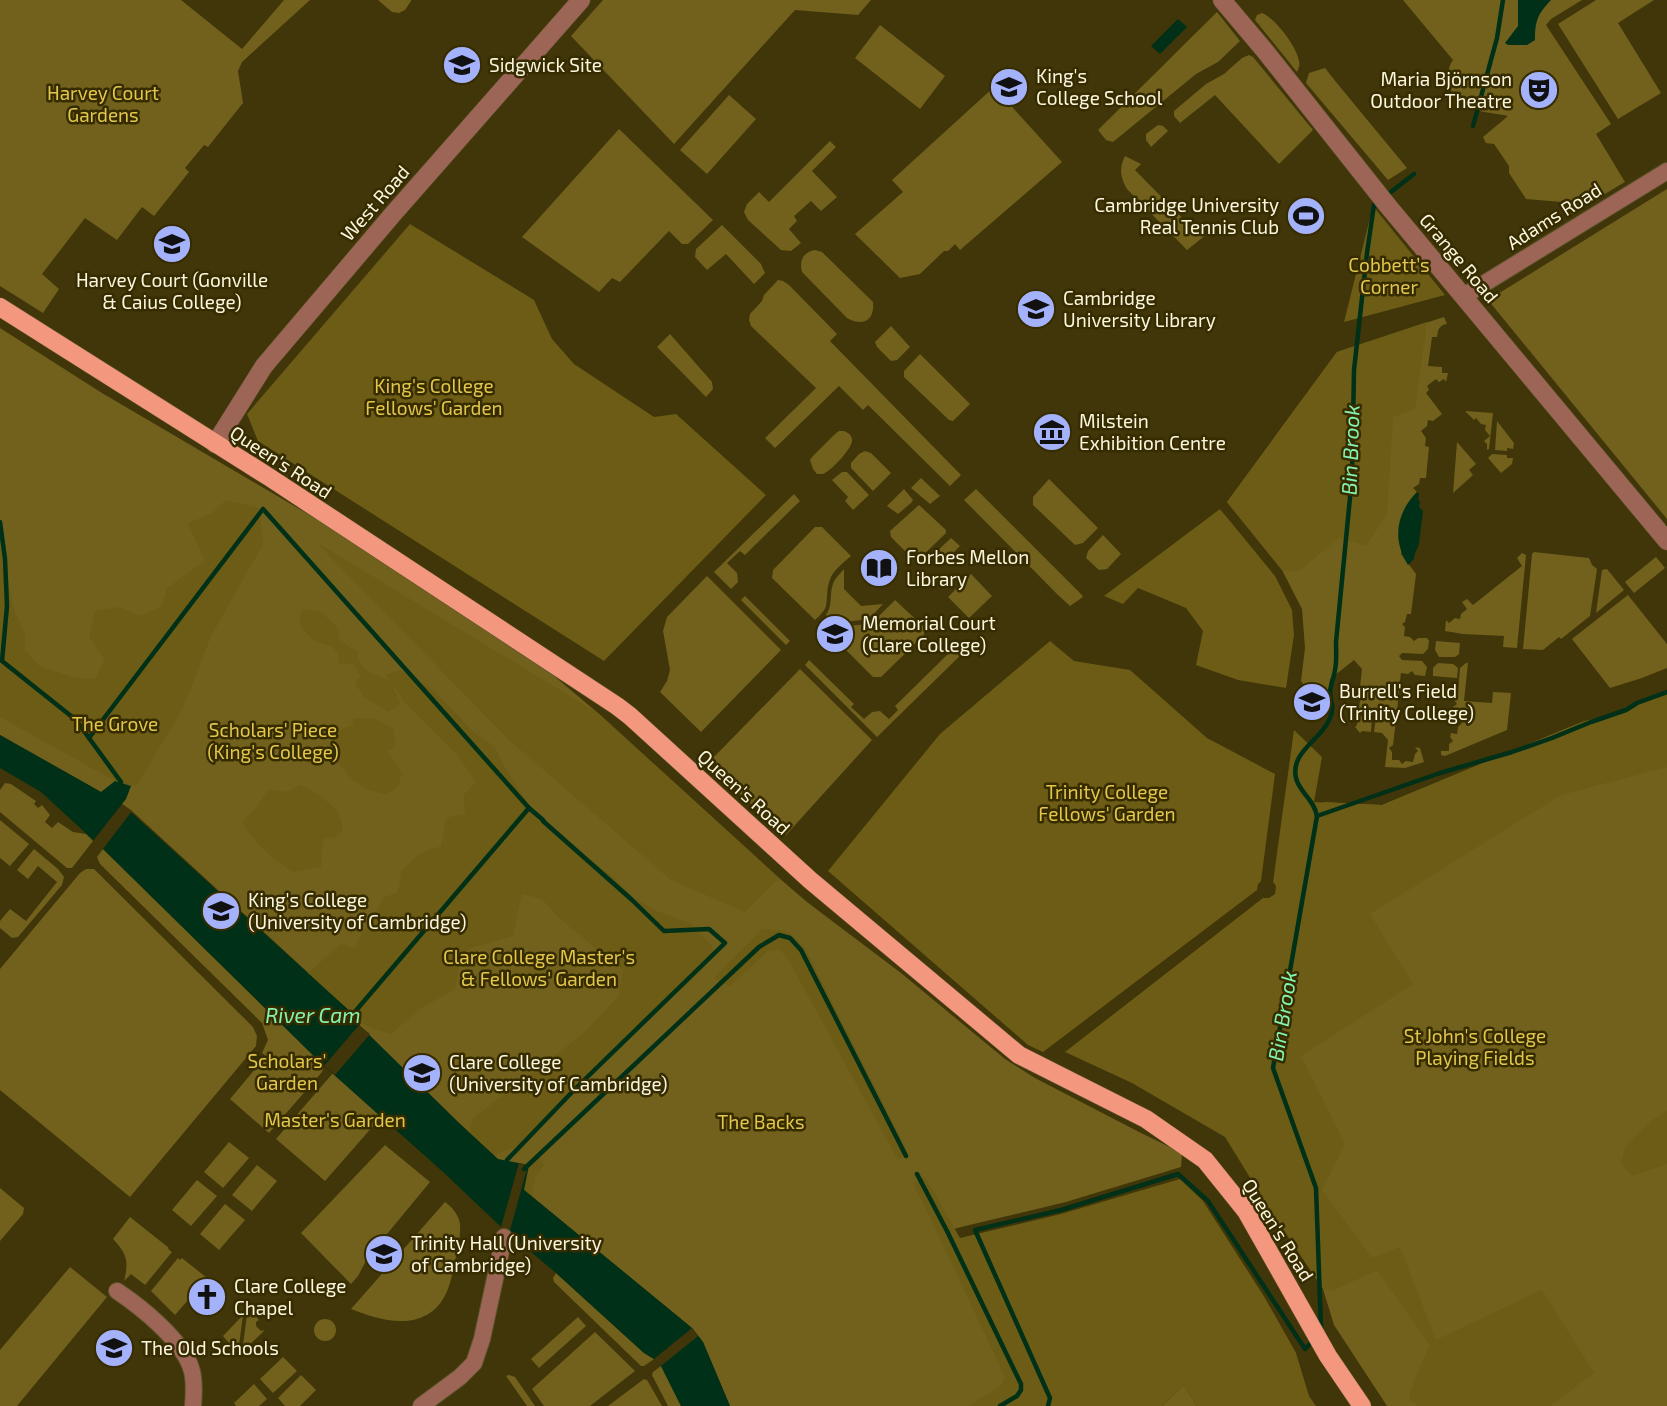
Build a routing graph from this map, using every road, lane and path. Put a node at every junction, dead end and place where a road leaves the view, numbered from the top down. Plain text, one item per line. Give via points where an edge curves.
1 (581, 0) edge
2 (1222, 0) edge
3 (1667, 170) edge
4 (1464, 296) junction
5 (0, 307) edge
6 (215, 444) junction
7 (1667, 541) edge
8 (504, 1237) dead end
9 (117, 1291) dead end
10 (193, 1406) edge
11 (421, 1406) edge
12 (1362, 1406) edge

1 - 6 street, West Road via 264,366
2 - 4 street, Grange Road
3 - 4 street, Adams Road
4 - 7 street, Grange Road
5 - 6 main road, Queen's Road
6 - 12 main road, Queen's Road via 630,716 810,880 1019,1055 1146,1119 1205,1160 1246,1211 1328,1356
8 - 11 street via 474,1363
9 - 10 street via 183,1350 192,1370

